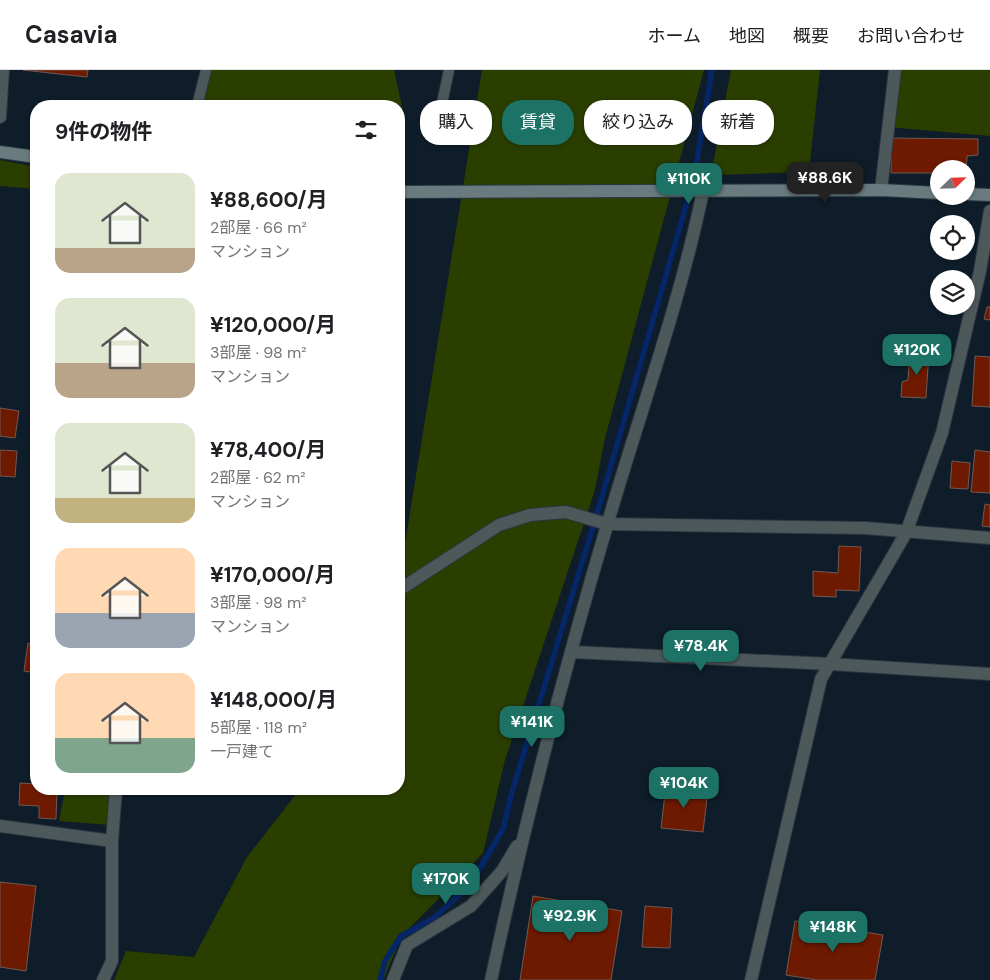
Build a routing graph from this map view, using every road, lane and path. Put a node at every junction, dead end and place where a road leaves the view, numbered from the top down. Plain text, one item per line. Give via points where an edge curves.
1 (3, 70) edge
2 (206, 70) edge
3 (449, 70) edge
4 (895, 70) edge
5 (198, 100) edge
6 (443, 100) edge
7 (0, 117) edge
8 (0, 152) edge
9 (30, 155) edge
10 (881, 190) junction
11 (702, 191) junction
12 (405, 192) edge
13 (930, 193) edge
14 (975, 195) edge
15 (990, 196) edge
16 (990, 211) edge
17 (607, 524) junction
18 (906, 533) junction
19 (990, 538) edge
20 (405, 586) edge
21 (572, 652) junction
22 (830, 664) junction
23 (990, 674) edge
24 (116, 795) edge
25 (0, 826) edge
26 (522, 838) junction
27 (112, 840) junction
28 (103, 980) edge
29 (392, 980) edge
30 (490, 980) edge
31 (751, 980) edge

1 - 7 street
2 - 5 lane
3 - 6 lane
4 - 10 street
8 - 9 street
10 - 11 street
10 - 13 street
11 - 12 street
11 - 17 street via 692,246
14 - 15 street
16 - 18 street via 980,271 942,433
17 - 18 street via 865,528
17 - 20 street via 566,512 530,514 499,526
17 - 21 street
18 - 19 street
18 - 22 street
21 - 22 street
21 - 26 street
22 - 23 street
22 - 31 street via 821,679
24 - 27 street
25 - 27 street
26 - 29 street via 502,871 471,906 407,945
26 - 30 street
27 - 28 street via 112,961

